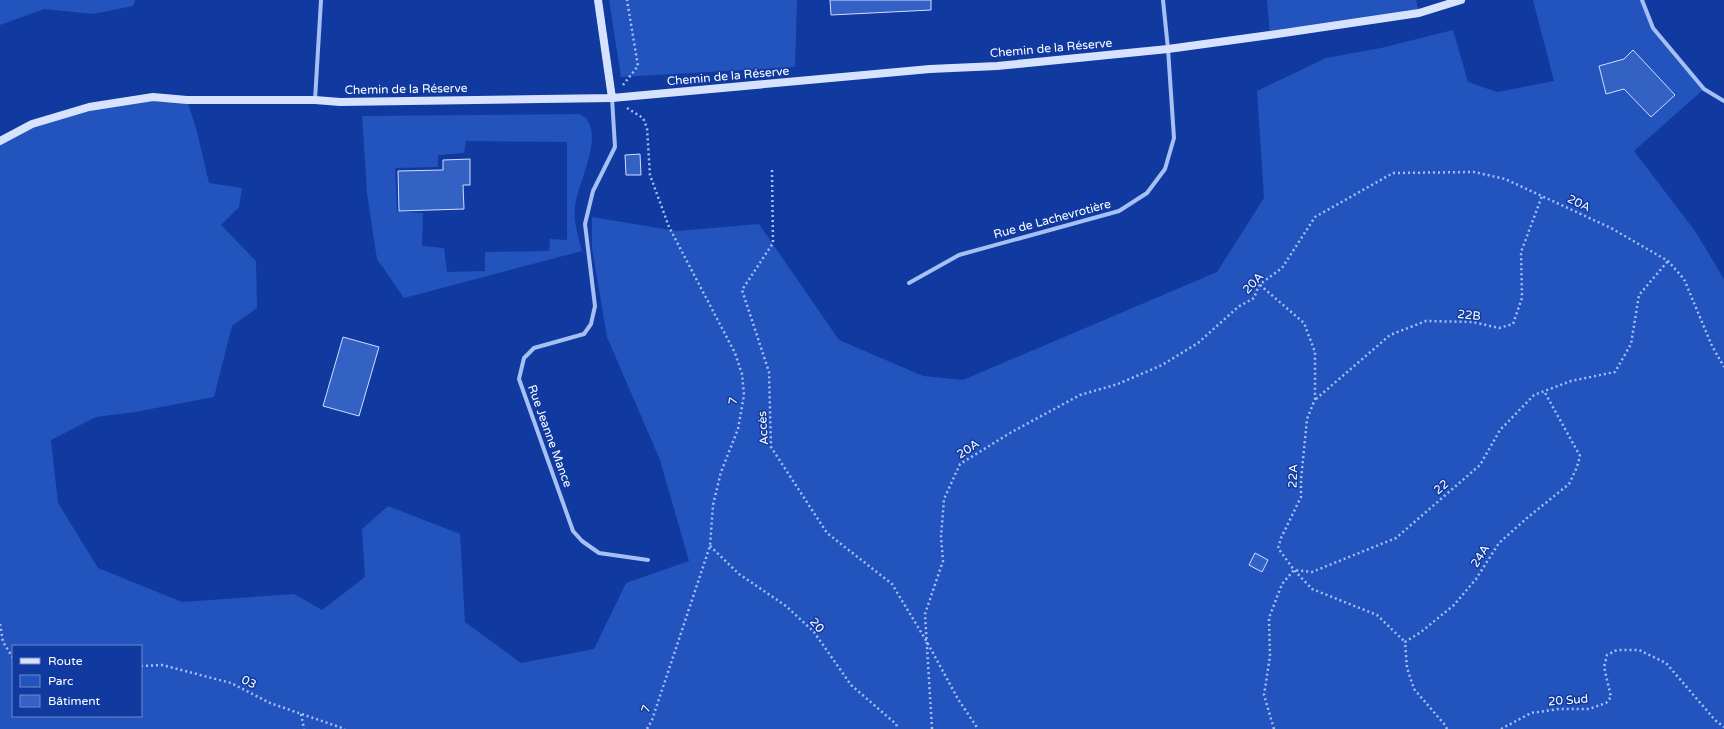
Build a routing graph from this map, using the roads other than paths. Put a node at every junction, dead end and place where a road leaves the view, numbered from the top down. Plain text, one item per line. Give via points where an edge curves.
1 (321, 0) edge
2 (598, 0) edge
3 (1163, 0) edge
4 (1461, 0) edge
5 (1642, 0) edge
6 (1168, 49) junction
7 (612, 98) junction
8 (315, 100) junction
9 (1724, 101) edge
10 (0, 141) edge
11 (909, 283) dead end
12 (648, 560) dead end

1 - 8 street
2 - 7 street
3 - 6 street, Rue de Lachevrotière
4 - 6 street, Chemin de la Réserve via 1419,13
5 - 9 street via 1652,28 1704,89
6 - 7 street, Chemin de la Réserve
6 - 11 street, Rue de Lachevrotière via 1174,138 1165,169 1147,193 1119,211 959,255
7 - 8 street, Chemin de la Réserve via 340,102
7 - 12 street, Rue Jeanne Mance via 615,147 593,191 585,224 595,306 592,324 584,334 534,348 524,358 518,378 573,531 599,553
8 - 10 street, Chemin de la Réserve via 187,100 153,97 89,107 32,124

